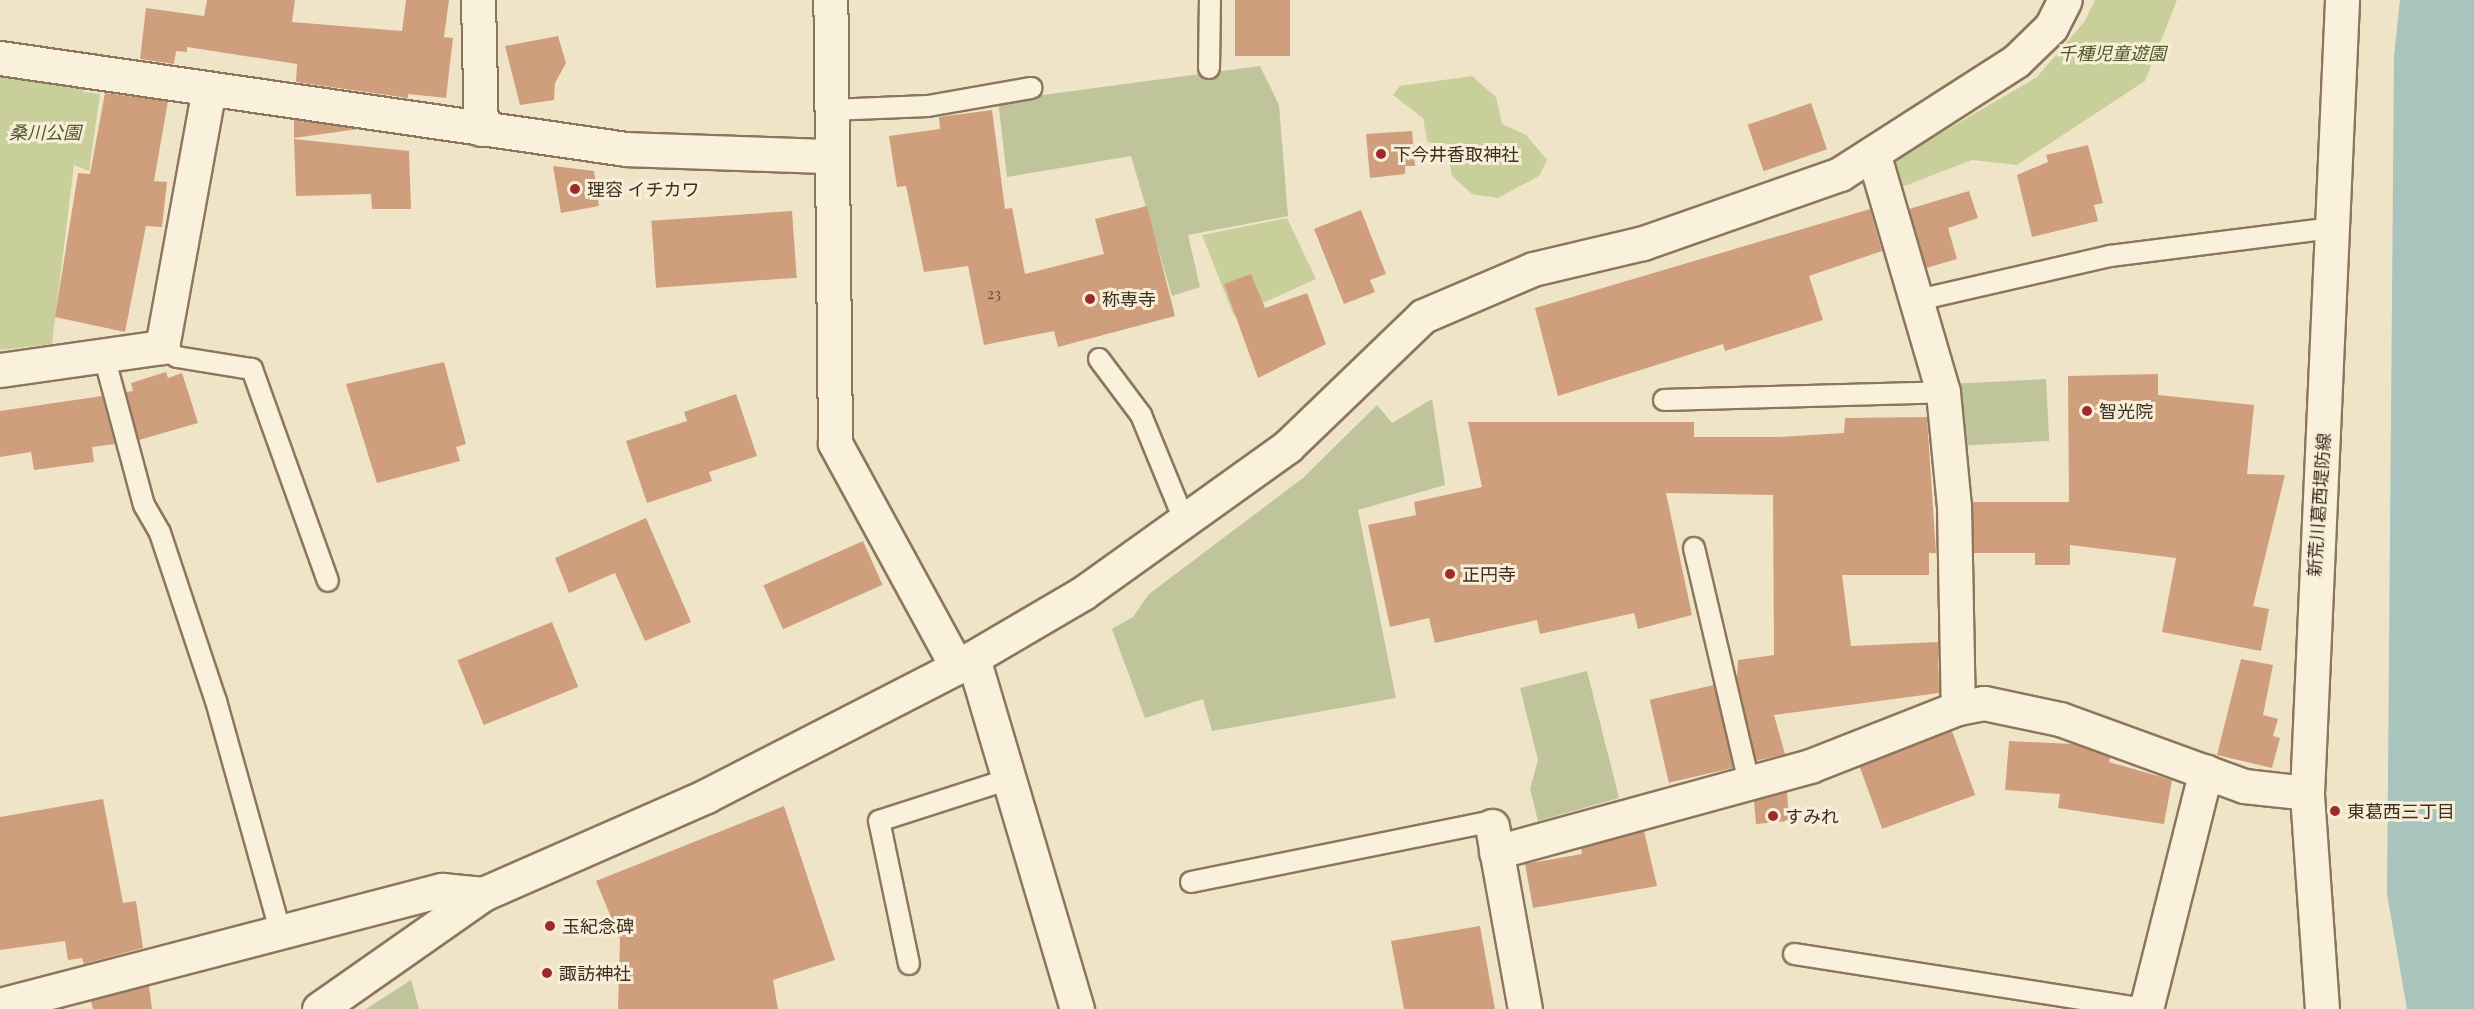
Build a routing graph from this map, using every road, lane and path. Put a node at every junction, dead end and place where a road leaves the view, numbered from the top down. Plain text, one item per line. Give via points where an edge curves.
1 (478, 0) edge
2 (830, 0) edge
3 (1210, 0) edge
4 (2065, 0) edge
5 (2342, 0) edge
6 (0, 58) edge
7 (1209, 68) dead end
8 (1031, 88) dead end
9 (209, 89) junction
10 (830, 110) junction
11 (481, 129) junction
12 (830, 156) junction
13 (1874, 156) junction
14 (2333, 228) junction
15 (1918, 300) junction
16 (162, 347) junction
17 (104, 356) junction
18 (1099, 359) dead end
19 (0, 370) edge
20 (1943, 392) junction
21 (1664, 400) dead end
22 (1184, 520) junction
23 (1694, 548) dead end
24 (328, 581) dead end
25 (965, 662) junction
26 (1958, 708) junction
27 (2206, 771) junction
28 (1012, 778) junction
29 (1749, 783) junction
30 (2307, 794) junction
31 (1494, 839) junction
32 (1191, 882) dead end
33 (483, 894) junction
34 (280, 930) junction
35 (1794, 954) dead end
36 (909, 964) dead end
37 (0, 1005) edge
38 (319, 1009) edge
39 (1077, 1009) edge
40 (1525, 1009) edge
41 (2145, 1009) edge
42 (2322, 1009) edge

1 - 11 street
2 - 10 street
3 - 7 lane
4 - 13 street via 2051,27 2016,61
5 - 14 street, 新荒川葛西堤防線
6 - 9 street
8 - 10 lane via 928,106
9 - 11 street
9 - 16 street
10 - 12 street
11 - 12 street via 626,149
12 - 25 street via 835,443
13 - 15 street
13 - 22 street via 1840,174 1643,243 1533,269 1443,304 1400,332 1287,446
14 - 15 lane via 2110,256
14 - 30 street, 新荒川葛西堤防線
15 - 20 street
16 - 17 street
16 - 24 lane via 177,357 252,369
17 - 19 street
17 - 34 lane via 144,505 160,533 216,701
18 - 22 lane via 1141,415
20 - 21 lane
20 - 26 street via 1954,507
22 - 25 street via 1083,593
23 - 29 lane
25 - 28 street
25 - 33 street via 706,796
26 - 27 street via 1984,703 2052,717
26 - 29 street via 1881,741
27 - 30 street via 2244,786
27 - 41 street
28 - 36 lane via 879,821
28 - 39 street
29 - 31 street
30 - 42 street, 新荒川葛西堤防線
31 - 32 lane via 1489,822
31 - 40 street
33 - 34 street via 442,890
33 - 38 street
34 - 37 street
35 - 41 lane

